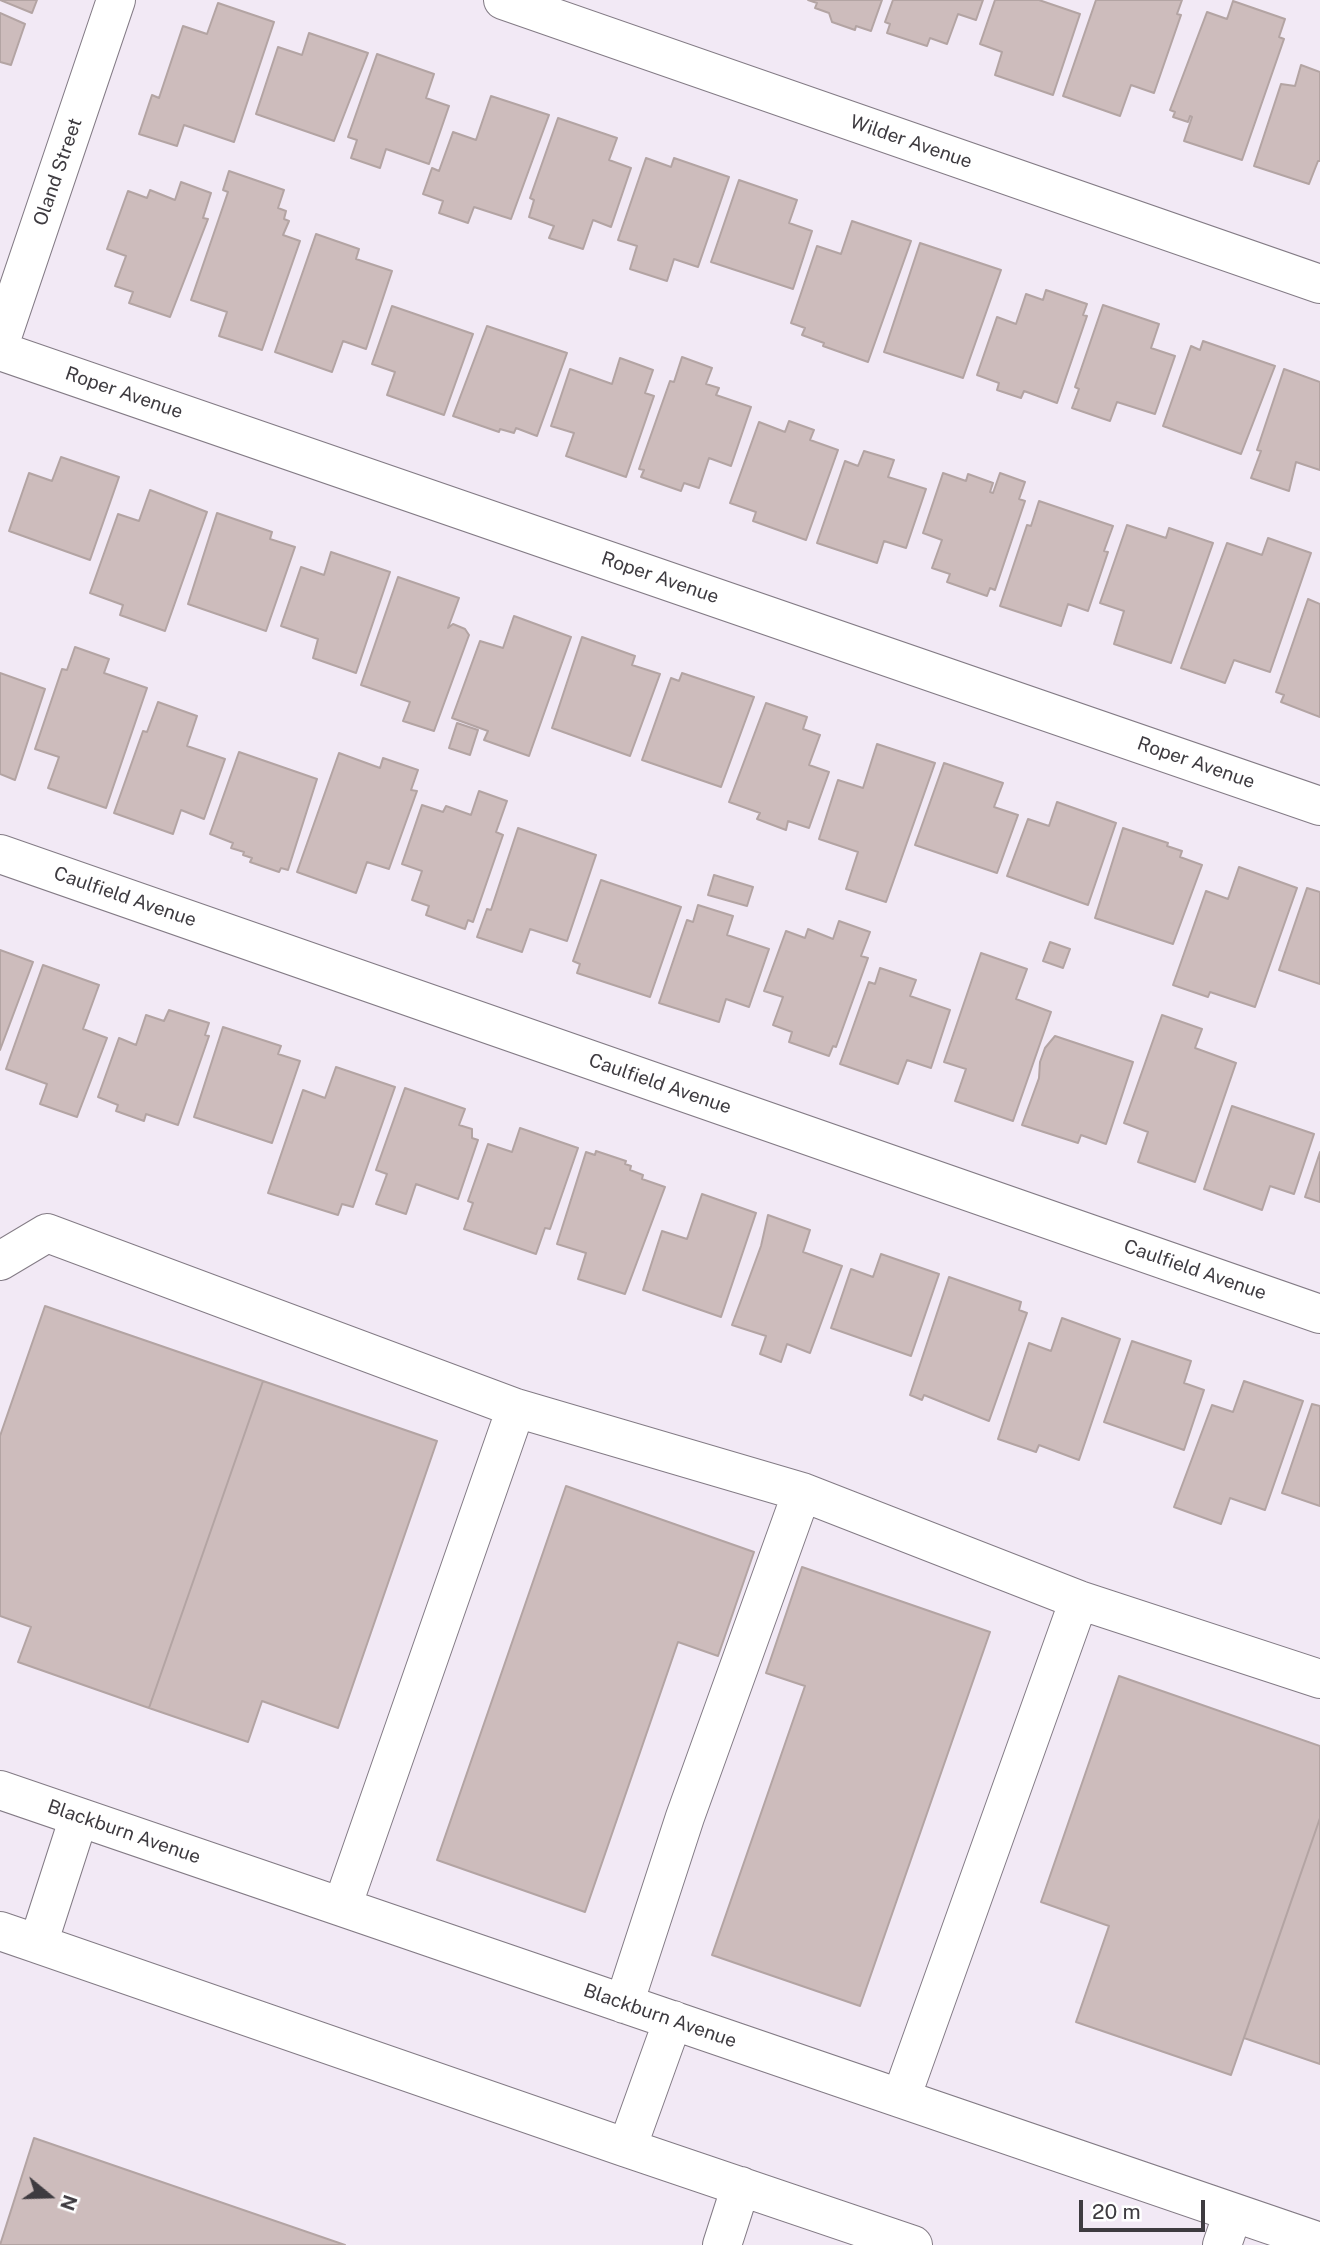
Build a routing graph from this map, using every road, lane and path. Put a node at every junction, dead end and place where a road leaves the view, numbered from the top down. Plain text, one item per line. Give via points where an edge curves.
1 (116, 0) edge
2 (503, 0) edge
3 (1320, 284) edge
4 (0, 343) edge
5 (0, 351) edge
6 (1320, 806) edge
7 (0, 854) edge
8 (16, 1236) edge
9 (0, 1261) edge
10 (1320, 1314) edge
11 (516, 1408) junction
12 (802, 1492) junction
13 (1079, 1600) junction
14 (1320, 1679) edge
15 (0, 1790) edge
16 (79, 1817) junction
17 (342, 1907) junction
18 (0, 1931) edge
19 (38, 1944) junction
20 (624, 2004) junction
21 (673, 2020) junction
22 (901, 2098) junction
23 (628, 2148) junction
24 (741, 2186) junction
25 (1227, 2229) edge
26 (1314, 2242) edge
27 (722, 2245) edge
28 (913, 2245) edge

1 - 4 street, Oland Street
2 - 3 street, Wilder Avenue
5 - 6 street, Roper Avenue
7 - 10 street, Caulfield Avenue
8 - 9 street
8 - 11 street via 47,1233
11 - 12 street
11 - 17 street
12 - 13 street
12 - 20 street via 685,1817
13 - 14 street
13 - 22 street
15 - 16 street, Blackburn Avenue
16 - 17 street, Blackburn Avenue
16 - 19 street
17 - 20 street, Blackburn Avenue
18 - 19 street
19 - 23 street
20 - 21 street, Blackburn Avenue
21 - 22 street, Blackburn Avenue
21 - 23 street
22 - 25 street, Blackburn Avenue
23 - 24 street
24 - 27 street
24 - 28 street
25 - 26 street, Blackburn Avenue

